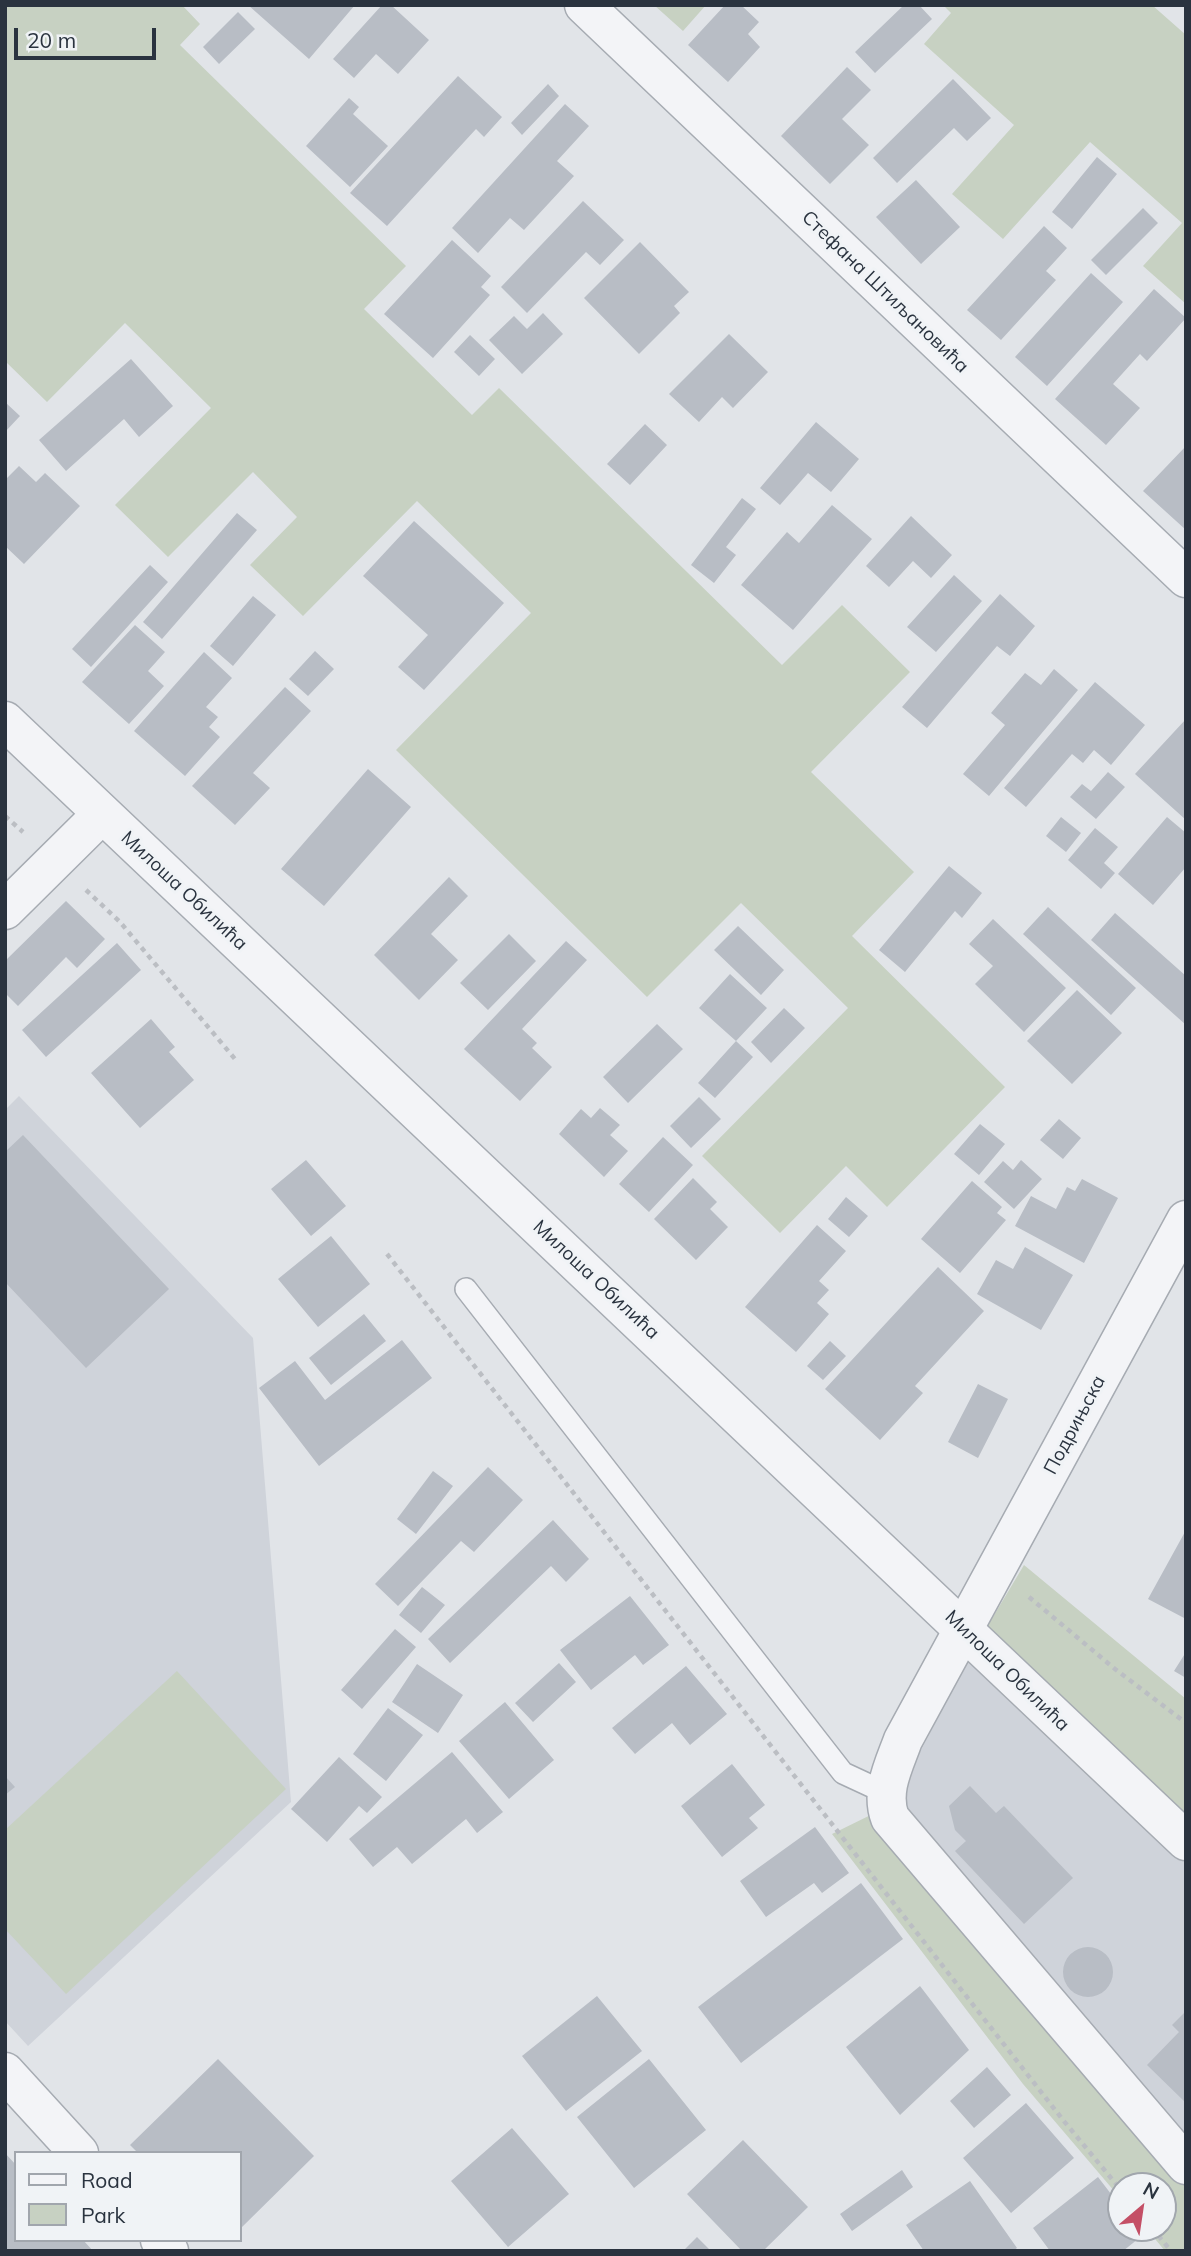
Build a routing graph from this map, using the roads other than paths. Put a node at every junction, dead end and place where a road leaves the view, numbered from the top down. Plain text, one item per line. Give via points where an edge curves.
1 (584, 5) edge
2 (1186, 579) edge
3 (5, 721) edge
4 (102, 814) junction
5 (5, 910) edge
6 (1186, 1220) edge
7 (466, 1289) dead end
8 (964, 1630) junction
9 (887, 1787) junction
10 (1186, 1841) edge
11 (5, 2072) edge
12 (77, 2151) edge
13 (1186, 2165) edge

1 - 2 street, Стефана Штиљановића
3 - 4 street, Милоша Обилића
4 - 5 street
4 - 8 street, Милоша Обилића
6 - 8 street, Подрињска
7 - 9 lane via 843,1773 871,1786
8 - 9 street, Подрињска via 903,1740
8 - 10 street, Милоша Обилића
9 - 13 street via 890,1818
11 - 12 street

